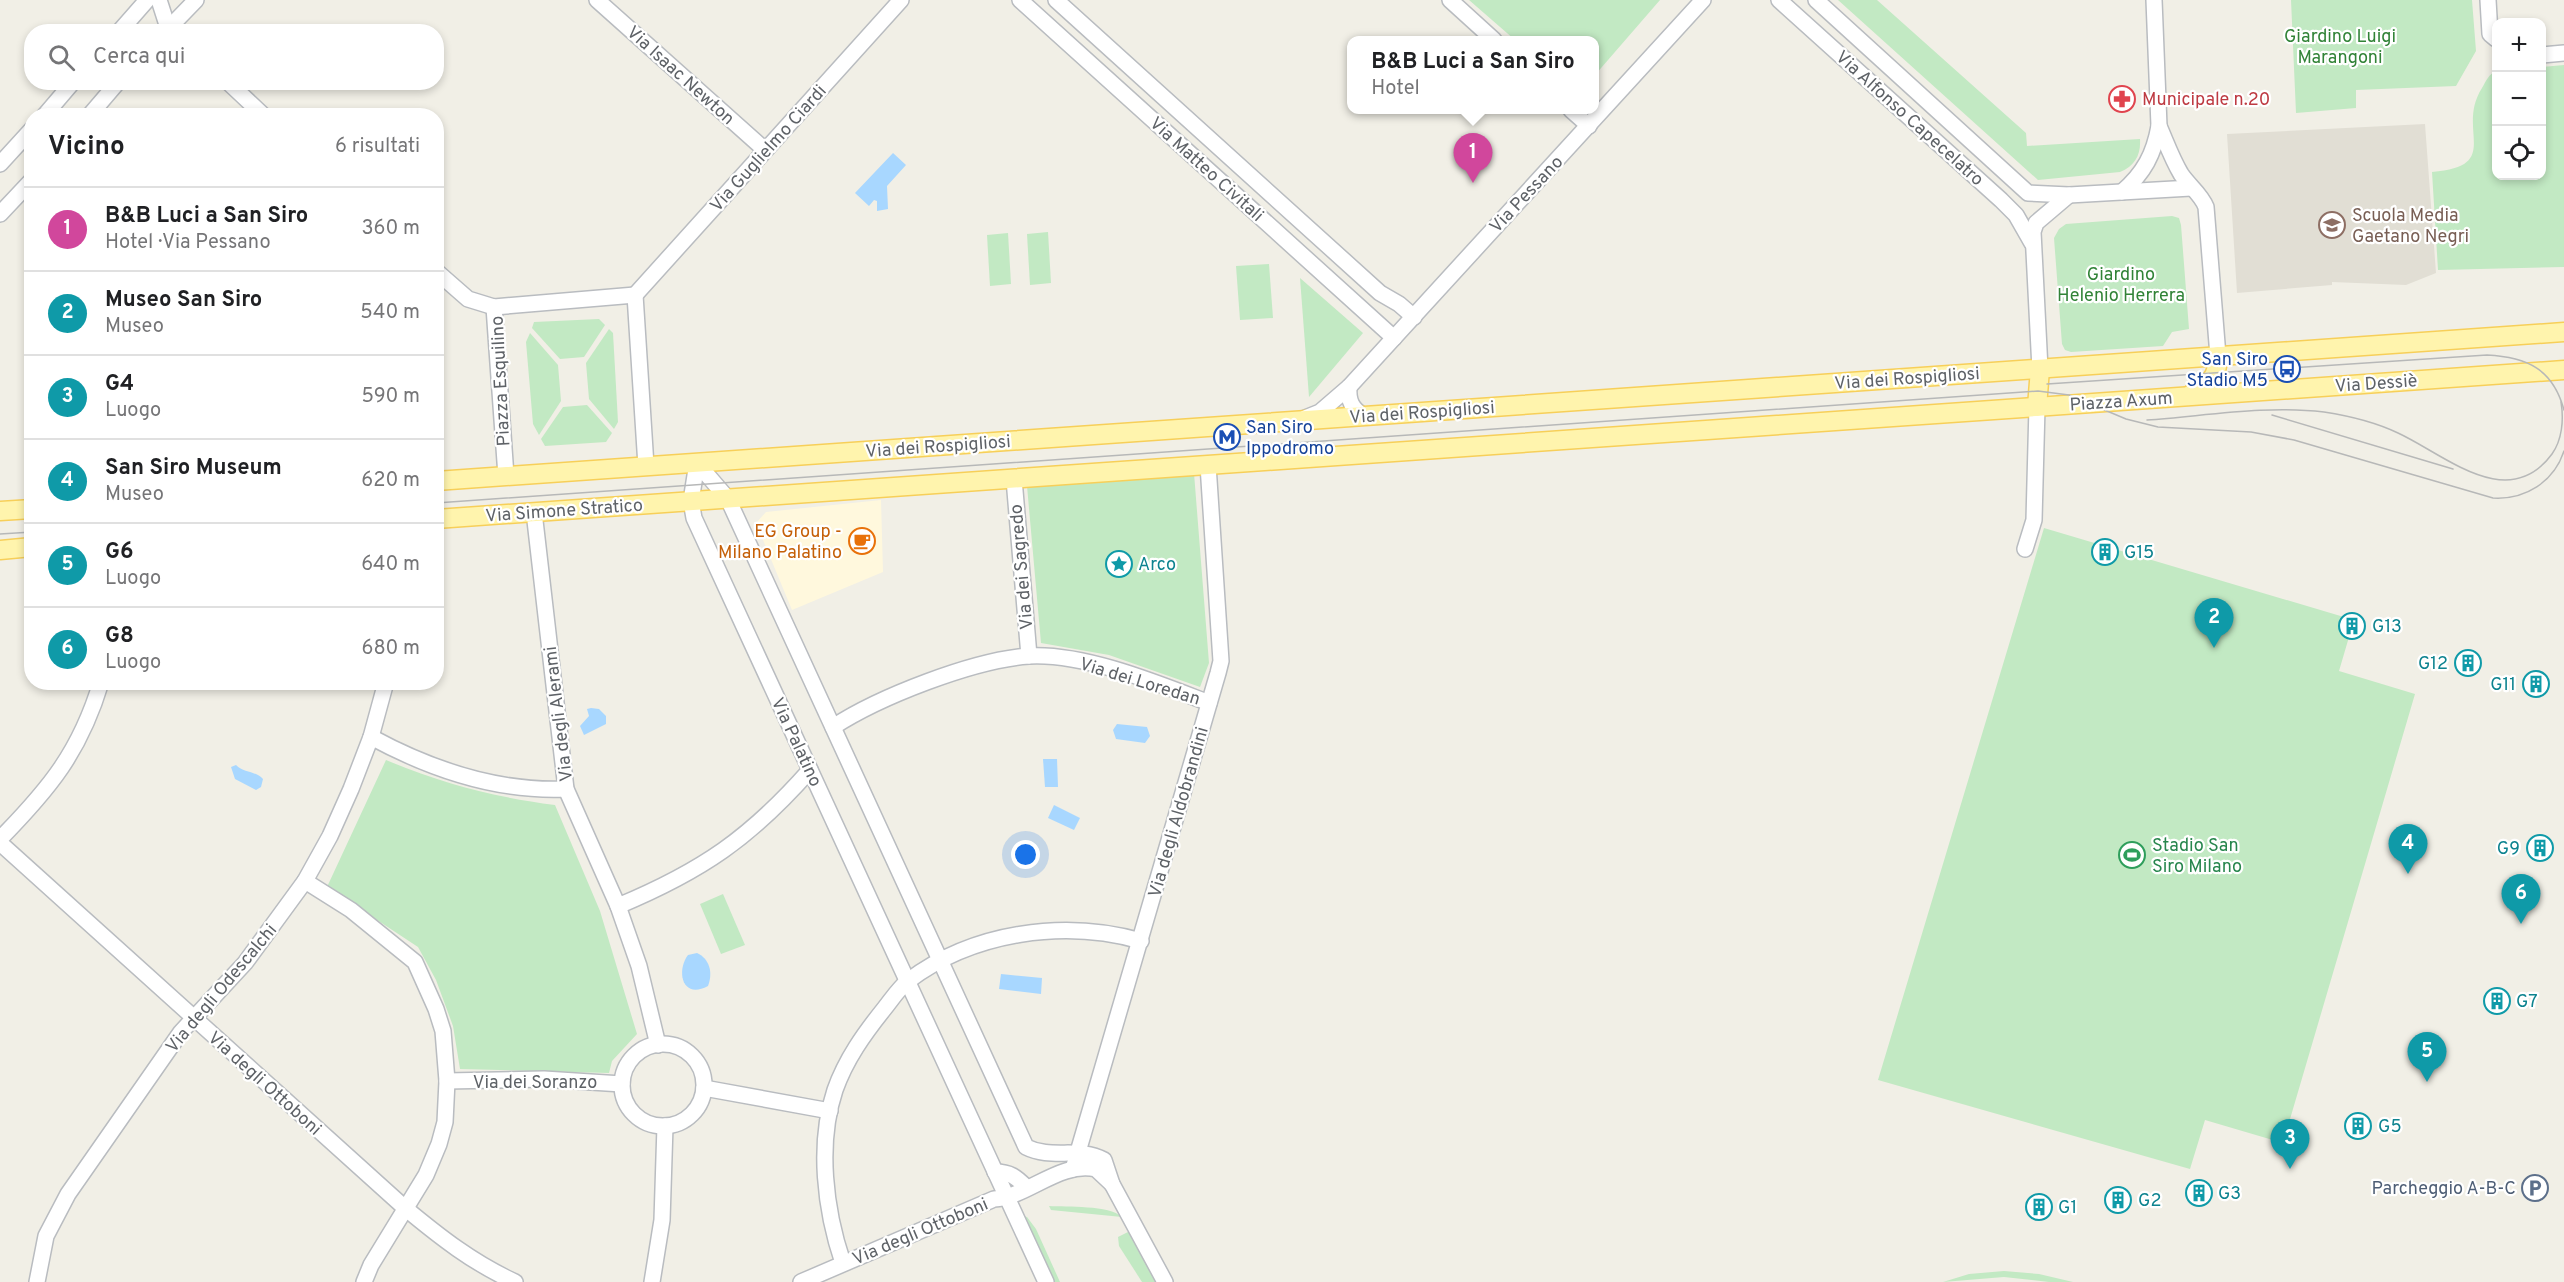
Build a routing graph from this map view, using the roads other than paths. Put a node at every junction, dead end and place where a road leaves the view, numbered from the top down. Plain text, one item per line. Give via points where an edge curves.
1 (147, 0) edge
2 (159, 0) edge
3 (196, 0) edge
4 (597, 0) edge
5 (901, 0) edge
6 (1020, 0) edge
7 (1056, 0) edge
8 (1450, 0) edge
9 (1702, 0) edge
10 (1779, 0) edge
11 (1816, 0) edge
12 (2154, 0) edge
13 (2488, 0) edge
14 (126, 24) edge
15 (166, 24) edge
16 (174, 24) edge
17 (1856, 34) junction
18 (1490, 36) edge
19 (2492, 36) edge
20 (2564, 53) edge
21 (1838, 54) junction
22 (2546, 55) edge
23 (66, 90) edge
24 (111, 90) edge
25 (236, 90) edge
26 (51, 108) edge
27 (96, 108) edge
28 (256, 108) edge
29 (1576, 114) edge
30 (1589, 126) junction
31 (2160, 126) junction
32 (24, 138) edge
33 (765, 150) junction
34 (0, 164) edge
35 (24, 188) edge
36 (2191, 188) junction
37 (2122, 192) junction
38 (2069, 195) junction
39 (0, 214) edge
40 (2032, 243) junction
41 (444, 278) edge
42 (635, 295) junction
43 (494, 308) junction
44 (1414, 317) junction
45 (2564, 332) edge
46 (1394, 338) junction
47 (2217, 356) junction
48 (2040, 369) junction
49 (2564, 370) edge
50 (1349, 387) junction
51 (2189, 396) junction
52 (2037, 407) junction
53 (1364, 416) junction
54 (1299, 421) junction
55 (697, 463) junction
56 (1208, 465) junction
57 (646, 466) junction
58 (506, 476) junction
59 (1014, 478) junction
60 (444, 480) edge
61 (728, 499) junction
62 (691, 501) junction
63 (24, 510) edge
64 (0, 512) edge
65 (534, 512) junction
66 (444, 518) edge
67 (24, 548) edge
68 (2025, 549) dead end
69 (0, 550) edge
70 (1029, 656) junction
71 (99, 690) edge
72 (384, 690) edge
73 (1209, 703) junction
74 (832, 727) junction
75 (371, 737) junction
76 (810, 770) junction
77 (566, 789) junction
78 (0, 841) edge
79 (305, 881) junction
80 (618, 906) junction
81 (1141, 941) junction
82 (940, 961) junction
83 (908, 982) junction
84 (193, 1019) junction
85 (658, 1045) junction
86 (447, 1081) junction
87 (622, 1084) junction
88 (704, 1088) junction
89 (830, 1111) junction
90 (665, 1126) junction
91 (1080, 1151) junction
92 (1073, 1169) junction
93 (995, 1172) junction
94 (1112, 1184) junction
95 (1026, 1187) junction
96 (1007, 1198) junction
97 (405, 1208) junction
98 (843, 1263) junction
99 (37, 1282) edge
100 (364, 1282) edge
101 (515, 1282) edge
102 (652, 1282) edge
103 (801, 1282) edge
104 (1046, 1282) edge
105 (1165, 1282) edge

1 - 14 street
2 - 15 street
3 - 16 street
4 - 33 street, Via Isaac Newton
5 - 33 street, Via Guglielmo Ciardi
6 - 46 street, Via Matteo Civitali
7 - 44 street, Via Matteo Civitali via 1380,293
8 - 18 street
9 - 30 street, Via Pessano
10 - 21 street, Via Alfonso Capecelatro
11 - 17 street, Via Alfonso Capecelatro
12 - 31 street
13 - 19 street
17 - 21 street
17 - 38 street, Via Alfonso Capecelatro via 2028,193
20 - 22 street
21 - 40 street, Via Alfonso Capecelatro via 2001,200 2020,220
23 - 26 street
24 - 27 street
25 - 28 street
29 - 30 street
30 - 44 street, Via Pessano
31 - 36 street, Piazza Axum
31 - 37 street via 2145,169
32 - 34 street
33 - 42 street, Via Guglielmo Ciardi
35 - 39 street
36 - 37 street
36 - 47 street, Piazza Axum via 2203,198 2206,207
37 - 38 street
38 - 40 street via 2036,223
40 - 48 street
41 - 43 street via 468,299
42 - 43 street, Piazza Esquilino
42 - 57 street
43 - 58 street, Piazza Esquilino
44 - 46 street, Via Pessano
45 - 47 main road, Via Dessiè
46 - 50 street, Via Pessano
47 - 48 main road
47 - 51 main road, Piazza Axum via 2218,369 2209,385
48 - 52 main road
48 - 53 main road, Via dei Rospigliosi
49 - 51 main road, Via Dessiè
50 - 53 street via 1354,410
50 - 54 street, Via Pessano via 1320,412
51 - 52 main road, Piazza Axum
52 - 56 main road, Via dei Rospigliosi
52 - 68 street via 2034,520
53 - 54 main road, Via dei Rospigliosi
54 - 55 main road, Via dei Rospigliosi
55 - 57 main road, Via dei Rospigliosi
55 - 61 street
55 - 62 street
56 - 59 main road, Via dei Rospigliosi
56 - 73 street, Via degli Aldobrandini via 1221,661
57 - 58 main road
58 - 60 main road
59 - 61 main road, Via dei Rospigliosi
59 - 70 street, Via dei Sagredo
61 - 62 main road, Via dei Rospigliosi
61 - 74 street
62 - 65 main road, Via Simone Stratico
62 - 76 street, Via Palatino via 694,518
63 - 64 main road
65 - 66 main road, Via Simone Stratico
65 - 77 street, Via degli Alerami
67 - 69 main road
70 - 73 street, Via dei Loredan via 1114,670
70 - 74 street, Via dei Loredan via 923,684
71 - 78 street via 75,748 58,776
72 - 75 street, Via degli Odescalchi
73 - 81 street, Via degli Aldobrandini
74 - 82 street
75 - 77 street via 477,780 521,788
75 - 79 street, Via degli Odescalchi via 343,808
76 - 80 street via 763,819 720,854 671,883
76 - 83 street, Via Palatino
77 - 80 street, Via degli Alerami
78 - 84 street, Via degli Ottoboni
79 - 84 street, Via degli Odescalchi via 245,963
79 - 86 street via 351,910 415,963 443,1031
80 - 85 street, Via degli Alerami via 639,966
81 - 82 street via 1081,931 1035,931 1002,938
81 - 91 street, Via degli Aldobrandini
82 - 83 street
82 - 91 street via 1026,1147 1045,1154
83 - 89 street via 845,1064
83 - 93 street, Via Palatino
84 - 97 street, Via degli Ottoboni
84 - 99 street, Via degli Odescalchi via 62,1204 46,1236
85 - 87 street via 633,1058
85 - 88 street via 689,1054 700,1070
86 - 87 street, Via dei Soranzo via 544,1079
86 - 97 street via 445,1122 439,1144 426,1175
87 - 90 street via 633,1113 648,1123
88 - 89 street
88 - 90 street via 692,1114 680,1123
89 - 98 street via 825,1154 827,1192
90 - 102 street via 662,1220
91 - 92 street, Via degli Aldobrandini
91 - 94 street via 1104,1160
92 - 94 street via 1096,1169
92 - 95 street, Via degli Ottoboni
93 - 95 street via 1014,1175
93 - 96 street, Via Palatino
94 - 105 street
95 - 96 street, Via degli Ottoboni
96 - 98 street, Via degli Ottoboni via 994,1199
96 - 104 street, Via Palatino
97 - 100 street
97 - 101 street, Via degli Ottoboni via 476,1263
98 - 103 street, Via degli Ottoboni

